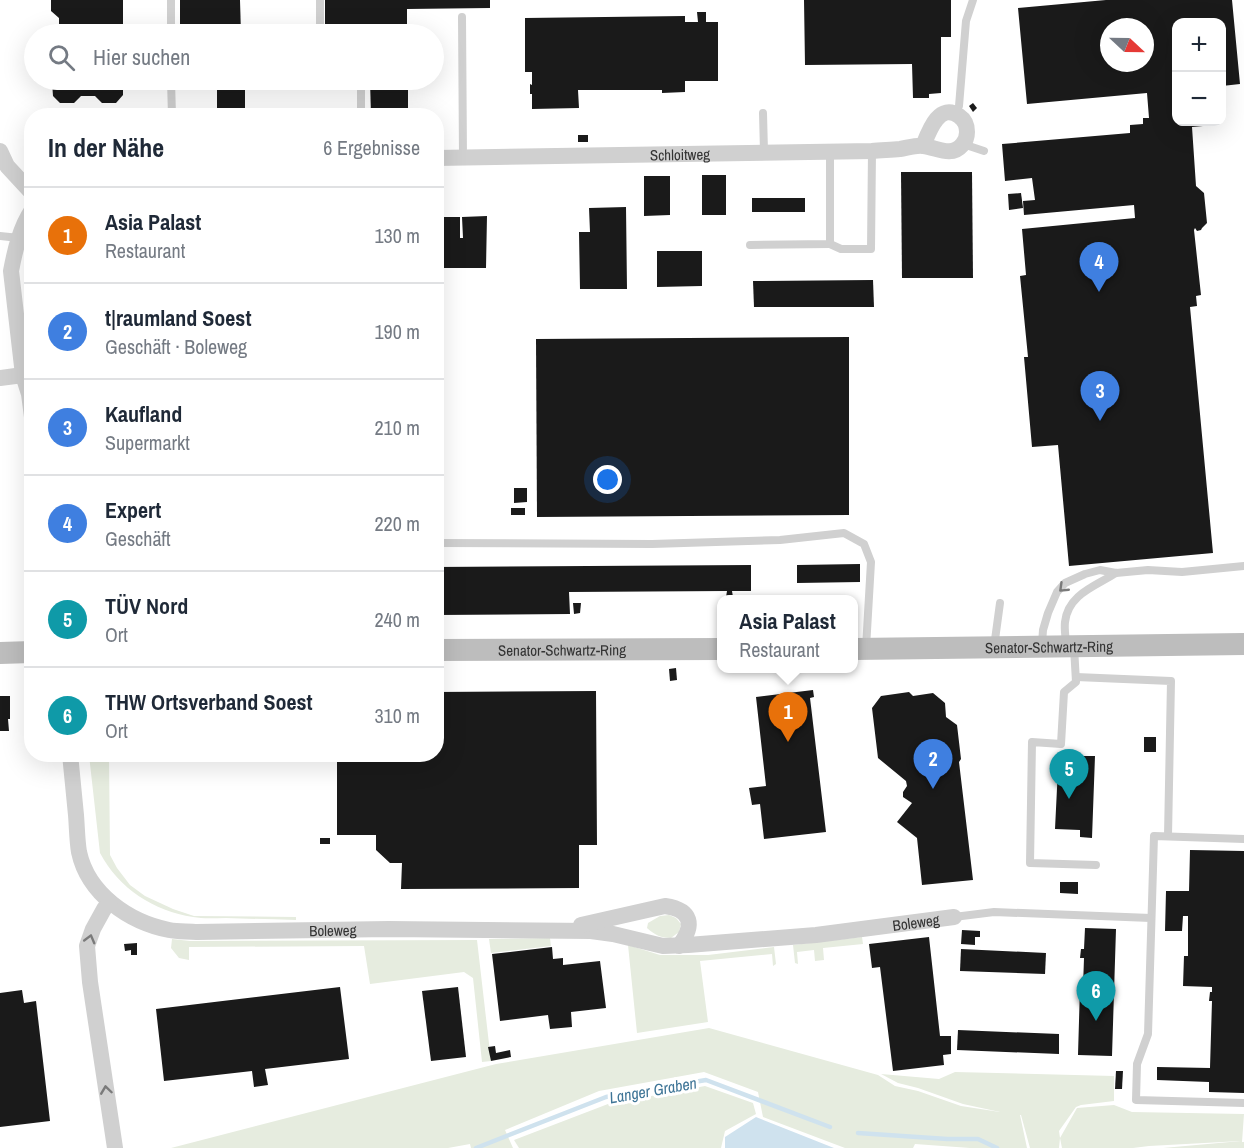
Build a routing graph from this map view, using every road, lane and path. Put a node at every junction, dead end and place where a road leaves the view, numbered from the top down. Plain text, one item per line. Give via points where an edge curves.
1 (171, 0) edge
2 (320, 0) edge
3 (973, 0) edge
4 (462, 17) dead end
5 (171, 24) edge
6 (320, 24) edge
7 (171, 90) edge
8 (361, 90) edge
9 (171, 108) edge
10 (361, 108) edge
11 (763, 113) dead end
12 (956, 114) junction
13 (963, 144) junction
14 (923, 146) junction
15 (0, 151) edge
16 (830, 151) junction
17 (872, 151) junction
18 (984, 151) dead end
19 (764, 152) junction
20 (444, 158) edge
21 (463, 158) junction
22 (24, 184) edge
23 (24, 227) edge
24 (0, 236) edge
25 (19, 238) junction
26 (830, 244) junction
27 (750, 245) dead end
28 (23, 375) junction
29 (0, 378) edge
30 (24, 378) edge
31 (444, 543) edge
32 (1244, 566) edge
33 (1116, 573) junction
34 (1000, 603) dead end
35 (1244, 644) edge
36 (1070, 646) junction
37 (994, 647) junction
38 (1042, 647) junction
39 (717, 649) edge
40 (860, 649) edge
41 (444, 650) edge
42 (24, 652) edge
43 (0, 653) edge
44 (1076, 677) junction
45 (71, 762) edge
46 (1168, 836) junction
47 (1244, 839) edge
48 (1096, 865) dead end
49 (111, 902) junction
50 (954, 917) joint
51 (1151, 918) junction
52 (563, 930) junction
53 (679, 946) junction
54 (1244, 1103) edge
55 (114, 1148) edge

1 - 5 lane
2 - 6 lane
3 - 12 lane via 966,21
4 - 21 lane
7 - 9 lane
8 - 10 lane
11 - 19 lane
12 - 13 street via 968,129
12 - 14 street via 946,112 939,116
13 - 14 street, Schloitweg via 951,151
13 - 18 lane
14 - 17 street, Schloitweg
15 - 22 street via 7,166
16 - 17 street, Schloitweg
16 - 19 street, Schloitweg
16 - 26 lane
17 - 26 lane via 871,249 841,249
19 - 21 street, Schloitweg
20 - 21 street, Schloitweg
23 - 25 street
24 - 25 lane
25 - 28 street via 11,271
26 - 27 lane
28 - 29 street
28 - 30 street
31 - 40 lane via 652,544 780,540 844,533 864,544 871,562
32 - 33 lane
33 - 36 lane via 1077,597 1069,608 1065,621
33 -> 38 lane via 1100,570 1065,583 1048,613
34 - 37 lane
35 - 36 main road, Senator-Schwartz-Ring
36 - 38 main road, Senator-Schwartz-Ring
36 - 44 lane
37 - 38 main road, Senator-Schwartz-Ring
37 - 40 main road, Senator-Schwartz-Ring
39 - 41 main road, Senator-Schwartz-Ring
42 - 43 main road
44 - 46 lane via 1171,681
44 - 48 lane via 1076,682 1064,692 1061,744 1032,742 1030,863
45 - 49 street, Boleweg via 79,850 88,876
46 - 47 lane
46 - 51 lane via 1154,836
49 - 52 street, Boleweg via 144,923 197,932
55 -> 49 street via 87,946
50 - 51 lane, Boleweg via 994,912
50 - 53 street, Boleweg via 816,935
51 - 54 lane via 1148,1034 1137,1064 1136,1100
52 - 53 street, Boleweg
52 - 53 street, Boleweg via 665,906 678,908 687,916 687,935

